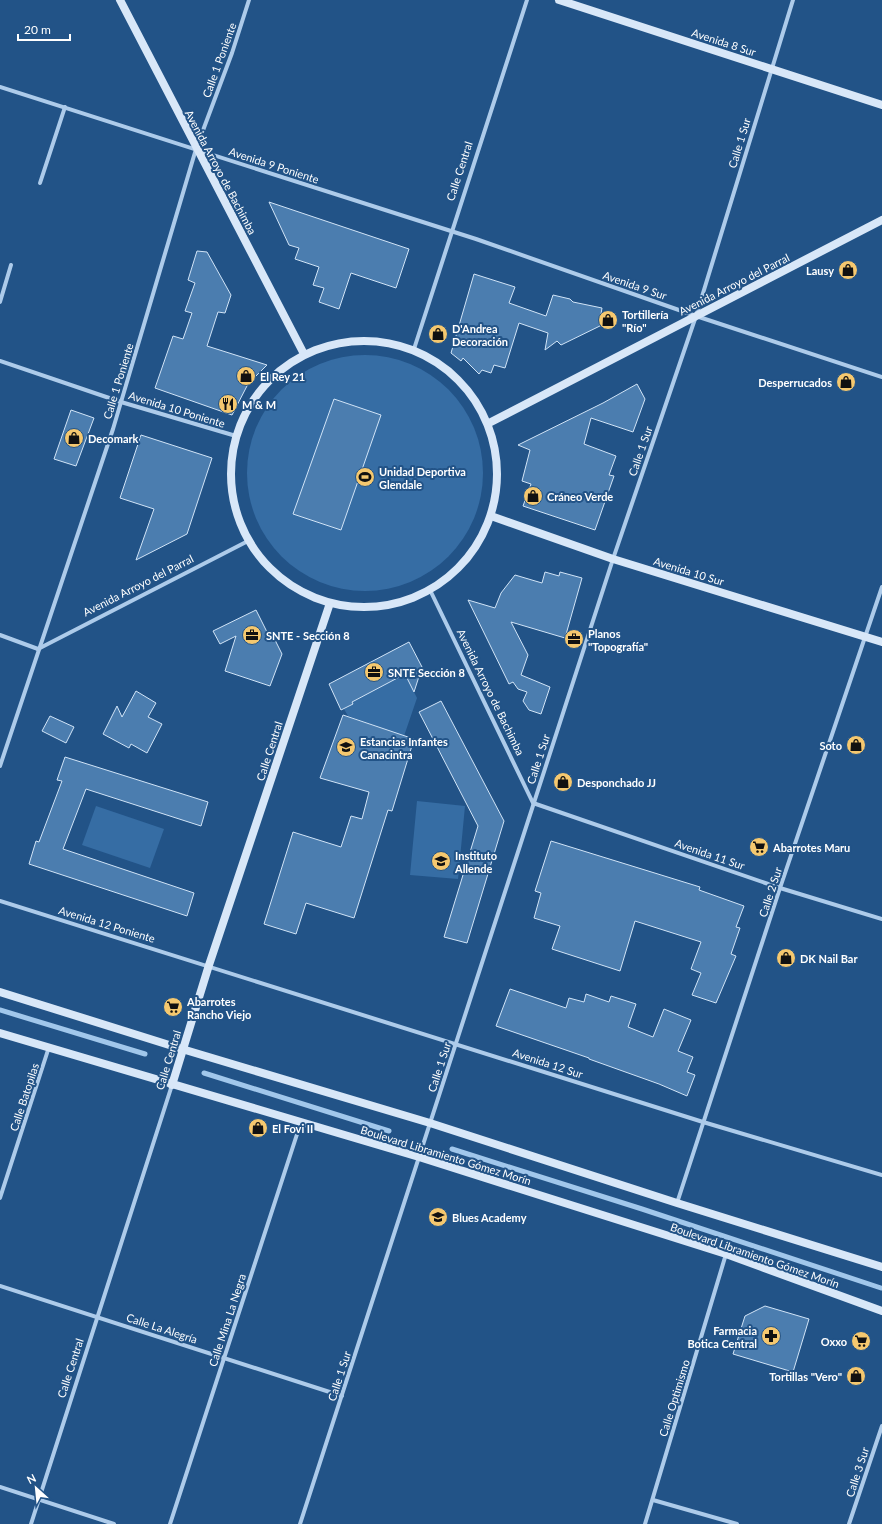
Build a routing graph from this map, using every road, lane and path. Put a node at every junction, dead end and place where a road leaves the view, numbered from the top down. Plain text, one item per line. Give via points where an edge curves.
1 (120, 0) edge
2 (249, 0) edge
3 (527, 0) edge
4 (558, 0) edge
5 (793, 0) edge
6 (771, 69) junction
7 (0, 87) edge
8 (882, 105) edge
9 (65, 107) junction
10 (196, 149) junction
11 (40, 183) dead end
12 (882, 220) edge
13 (451, 232) junction
14 (11, 265) dead end
15 (0, 302) edge
16 (696, 316) junction
17 (414, 349) junction
18 (304, 354) junction
19 (0, 362) edge
20 (882, 377) edge
21 (121, 402) junction
22 (489, 423) junction
23 (236, 436) junction
24 (491, 516) junction
25 (248, 540) junction
26 (612, 559) junction
27 (882, 587) edge
28 (430, 590) junction
29 (330, 603) junction
30 (0, 636) edge
31 (866, 636) junction
32 (882, 642) edge
33 (38, 648) junction
34 (0, 766) edge
35 (534, 803) junction
36 (780, 888) junction
37 (0, 900) edge
38 (882, 919) edge
39 (209, 965) junction
40 (0, 992) edge
41 (0, 1033) edge
42 (456, 1044) junction
43 (50, 1047) junction
44 (182, 1049) junction
45 (172, 1085) junction
46 (301, 1122) junction
47 (703, 1122) junction
48 (430, 1123) junction
49 (419, 1157) junction
50 (882, 1175) edge
51 (0, 1198) edge
52 (677, 1203) junction
53 (726, 1254) junction
54 (882, 1267) edge
55 (0, 1286) edge
56 (882, 1311) edge
57 (98, 1317) junction
58 (224, 1358) junction
59 (342, 1396) junction
60 (882, 1426) edge
61 (0, 1487) edge
62 (39, 1500) junction
63 (653, 1500) junction
64 (31, 1524) edge
65 (114, 1524) edge
66 (170, 1524) edge
67 (300, 1524) edge
68 (645, 1524) edge
69 (737, 1524) edge
70 (849, 1524) edge

1 - 10 main road, Avenida Arroyo de Bachimba
2 - 10 street, Calle 1 Poniente
3 - 13 street, Calle Central
4 - 6 main road, Avenida 8 Sur
5 - 6 street, Calle 1 Sur
6 - 8 main road, Avenida 8 Sur
6 - 16 street, Calle 1 Sur
7 - 9 street, Avenida 9 Poniente
9 - 10 street, Avenida 9 Poniente
9 - 11 street
10 - 13 street, Avenida 9 Poniente
10 - 18 main road, Avenida Arroyo de Bachimba
10 - 21 street, Calle 1 Poniente
12 - 16 main road, Avenida Arroyo del Parral
13 - 16 street, Avenida 9 Sur
13 - 17 street, Calle Central
14 - 15 street
16 - 20 street, Avenida 9 Sur
16 - 22 main road, Avenida Arroyo del Parral
16 - 26 street, Calle 1 Sur
17 - 18 main road via 370,340 348,341
17 - 22 main road via 445,367 471,392
18 - 23 main road via 274,375 251,403
19 - 21 street, Avenida 10 Poniente
21 - 23 street, Avenida 10 Poniente
21 - 33 street, Calle 1 Poniente via 62,585
22 - 24 main road via 497,454 498,485
23 - 25 main road via 230,472 233,500
24 - 26 main road, Avenida 10 Sur
24 - 28 main road via 473,550 456,570
25 - 29 main road via 263,562 283,580 305,594
25 - 33 street, Avenida Arroyo del Parral
26 - 31 main road, Avenida 10 Sur
26 - 35 street, Calle 1 Sur
27 - 31 street, Calle 2 Sur
28 - 29 main road via 391,604 364,607
28 - 35 street, Avenida Arroyo de Bachimba
29 - 39 main road, Calle Central
30 - 33 street
31 - 32 main road, Avenida 10 Sur
31 - 36 street, Calle 2 Sur
33 - 34 street, Calle 1 Poniente
35 - 36 street, Avenida 11 Sur
35 - 42 street, Calle 1 Sur
36 - 38 street, Avenida 11 Sur
36 - 47 street, Calle 2 Sur
37 - 39 street, Avenida 12 Poniente
39 - 42 street, Avenida 12 Sur
39 - 44 main road, Calle Central
40 - 44 main road
41 - 43 main road, Boulevard Libramiento Gómez Morín
42 - 47 street, Avenida 12 Sur
42 - 48 street, Calle 1 Sur
43 - 45 main road, Boulevard Libramiento Gómez Morín
43 - 51 street, Calle Batopilas
44 - 45 main road, Calle Central
44 - 48 main road
45 - 46 main road, Boulevard Libramiento Gómez Morín
45 - 57 street, Calle Central
46 - 49 main road, Boulevard Libramiento Gómez Morín
46 - 58 street, Calle Mina La Negra
47 - 50 street, Avenida 12 Sur
47 - 52 street, Calle 2 Sur
48 - 49 street, Calle 1 Sur
48 - 52 main road
49 - 53 main road, Boulevard Libramiento Gómez Morín
49 - 59 street, Calle 1 Sur
52 - 54 main road
53 - 56 main road, Boulevard Libramiento Gómez Morín
53 - 63 street, Calle Optimismo
55 - 57 street, Calle La Alegría
57 - 58 street, Calle La Alegría
57 - 62 street, Calle Central
58 - 59 street, Calle La Alegría
58 - 66 street, Calle Mina La Negra
59 - 67 street, Calle 1 Sur
60 - 70 street, Calle 3 Sur
61 - 62 street
62 - 64 street, Calle Central
62 - 65 street
63 - 68 street, Calle Optimismo
63 - 69 street

